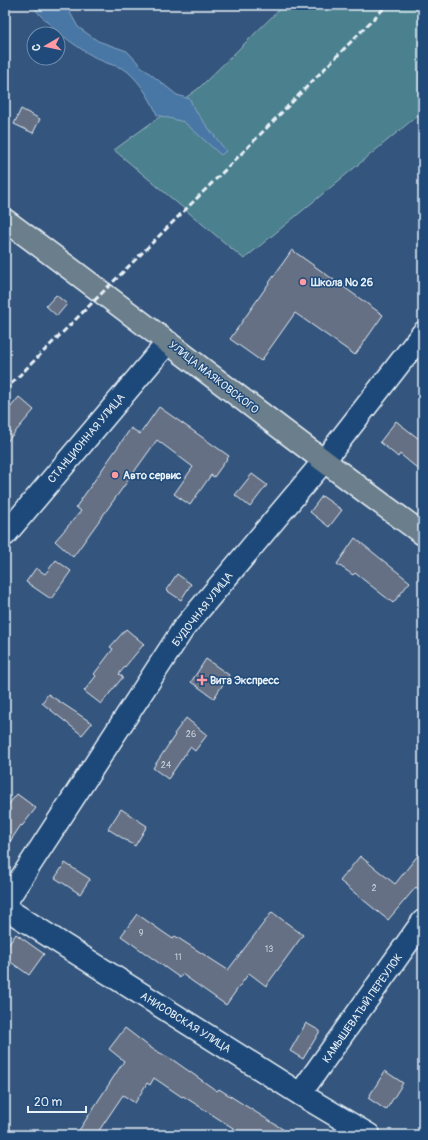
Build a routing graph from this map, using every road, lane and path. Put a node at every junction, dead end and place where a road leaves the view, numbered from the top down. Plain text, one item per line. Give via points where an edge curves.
1 (5, 220) edge
2 (423, 333) edge
3 (168, 342) junction
4 (323, 462) junction
5 (423, 534) edge
6 (5, 535) edge
7 (5, 903) edge
8 (5, 908) edge
9 (423, 921) edge
10 (300, 1094) junction
11 (369, 1135) edge

1 - 3 main road, УЛИЦА МАЯКОВСКОГО
2 - 4 street, БУДОЧНАЯ УЛИЦА
3 - 4 main road, УЛИЦА МАЯКОВСКОГО
3 - 6 street, СТАНЦИОННАЯ УЛИЦА
4 - 5 main road, УЛИЦА МАЯКОВСКОГО
4 - 7 street, БУДОЧНАЯ УЛИЦА via 184,629
8 - 10 street, АНИСОВСКАЯ УЛИЦА
9 - 10 street, КАМЫШЕВАТЫЙ ПЕРЕУЛОК
10 - 11 street, АНИСОВСКАЯ УЛИЦА

